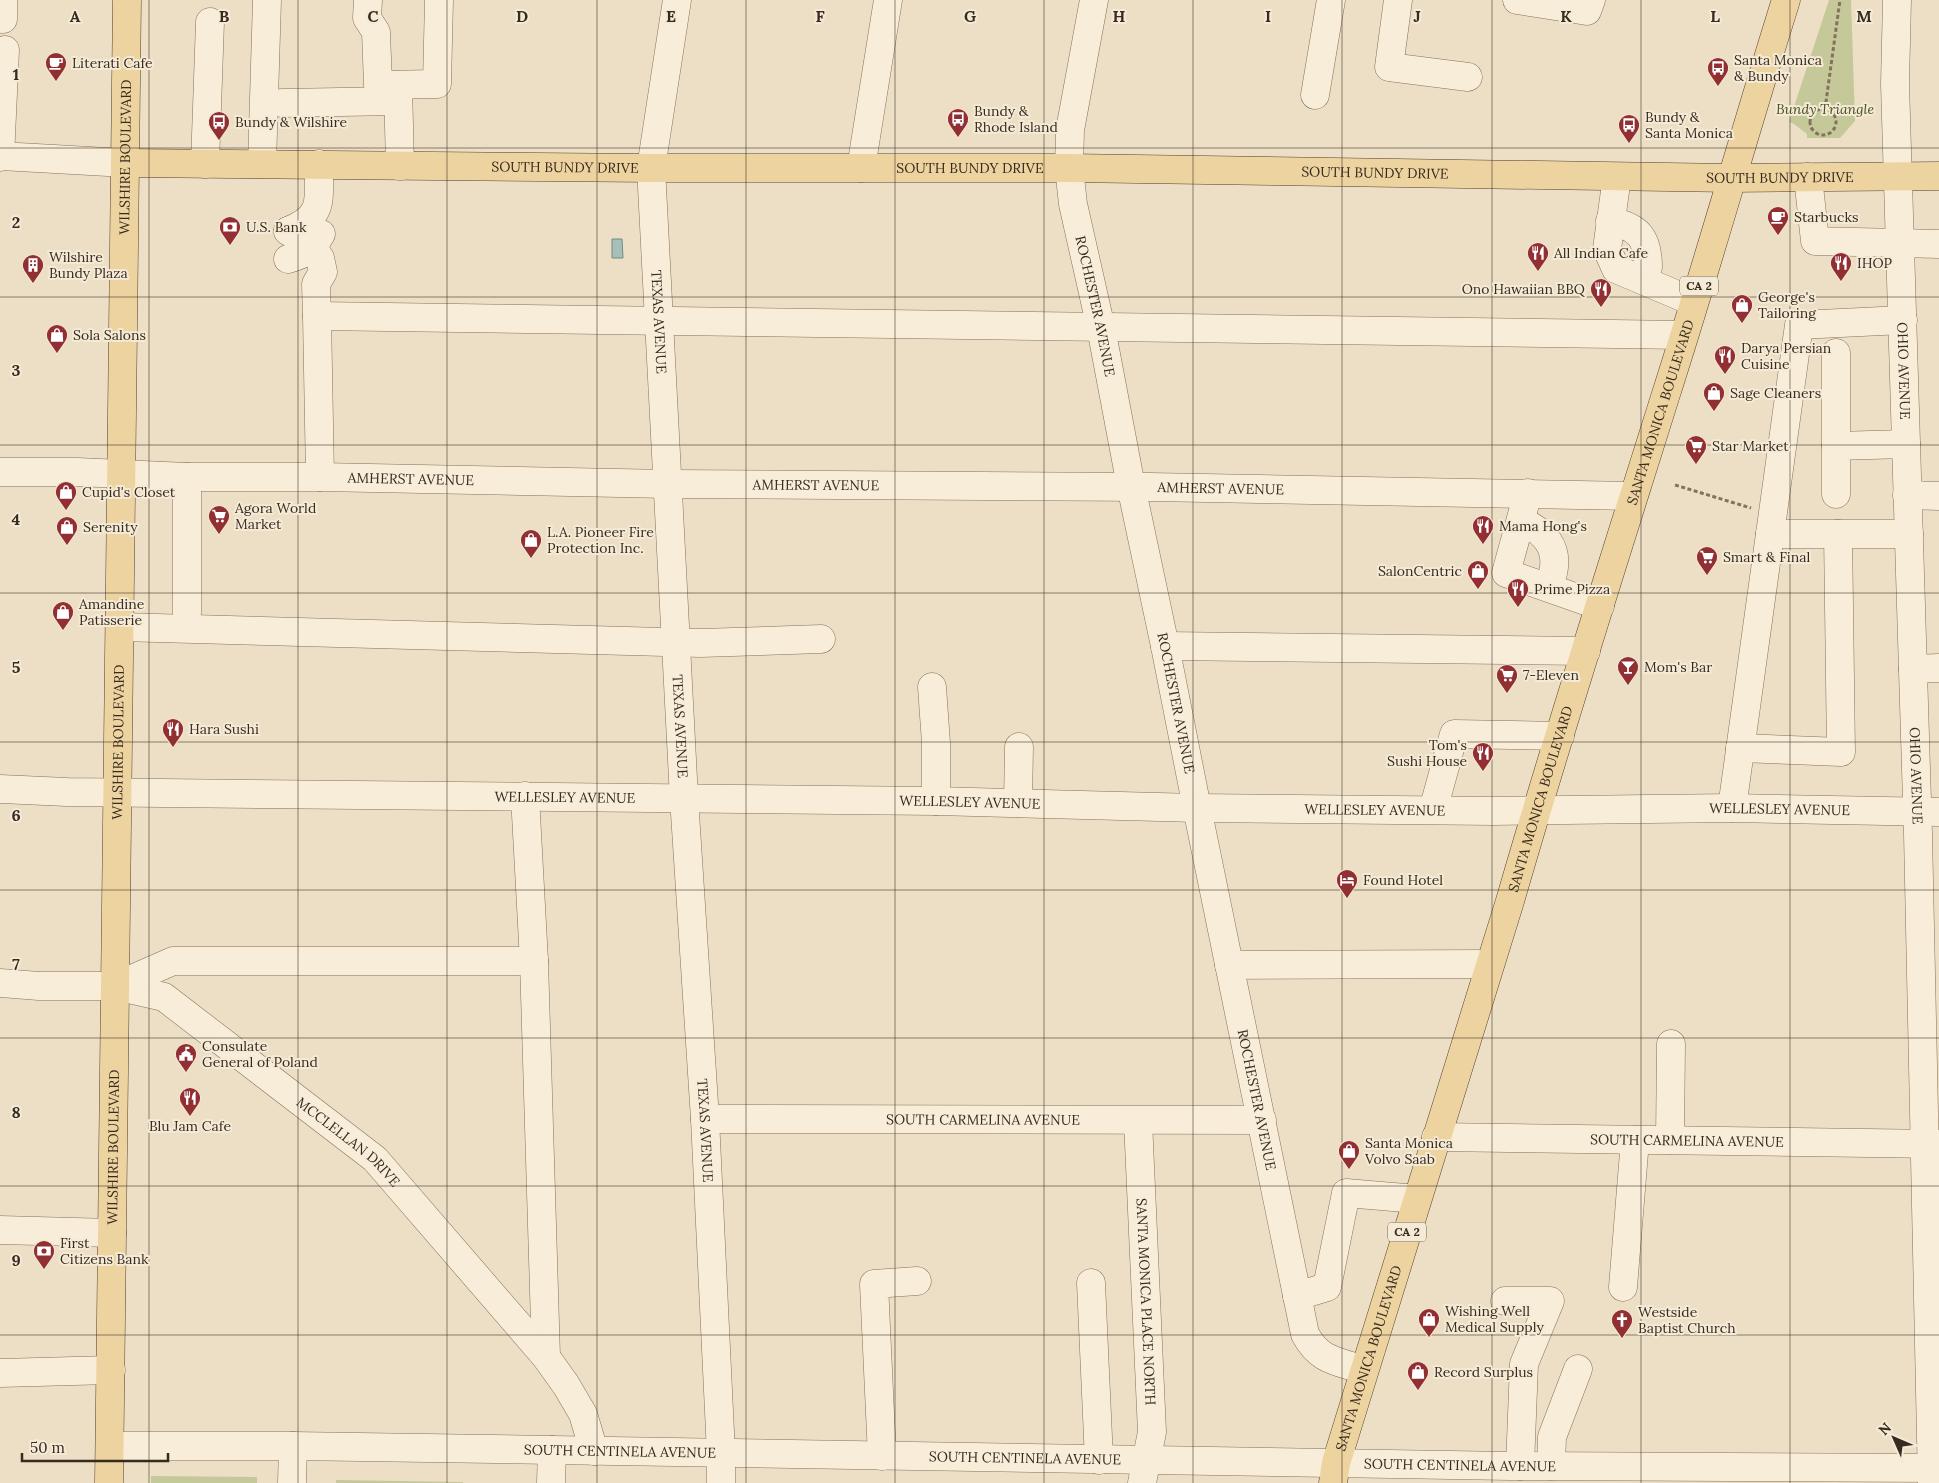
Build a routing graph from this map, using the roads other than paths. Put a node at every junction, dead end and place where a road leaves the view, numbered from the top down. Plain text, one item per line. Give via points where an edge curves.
1 (127, 0) edge
2 (267, 0) edge
3 (368, 0) edge
4 (439, 0) edge
5 (676, 0) edge
6 (888, 0) edge
7 (1094, 0) edge
8 (1331, 0) edge
9 (1398, 0) edge
10 (1517, 0) edge
11 (1591, 0) edge
12 (1786, 0) edge
13 (1879, 0) edge
14 (1897, 0) edge
15 (210, 22) dead end
16 (5, 50) dead end
17 (1468, 77) dead end
18 (1895, 84) junction
19 (398, 93) junction
20 (1315, 96) dead end
21 (282, 103) dead end
22 (0, 156) edge
23 (126, 163) junction
24 (205, 164) junction
25 (262, 164) junction
26 (320, 164) junction
27 (400, 166) junction
28 (651, 168) junction
29 (861, 168) junction
30 (1069, 168) junction
31 (1898, 175) junction
32 (1939, 176) edge
33 (1617, 177) junction
34 (1808, 177) junction
35 (1731, 178) junction
36 (319, 204) junction
37 (1900, 244) junction
38 (1939, 244) edge
39 (313, 248) junction
40 (316, 284) junction
41 (1694, 302) junction
42 (317, 316) junction
43 (1902, 320) junction
44 (660, 322) junction
45 (1101, 328) junction
46 (1684, 335) junction
47 (1836, 353) dead end
48 (1906, 444) junction
49 (1836, 446) junction
50 (0, 472) edge
51 (122, 473) junction
52 (187, 477) junction
53 (320, 477) junction
54 (668, 484) junction
55 (1131, 486) junction
56 (1528, 493) junction
57 (1836, 494) dead end
58 (1633, 496) junction
59 (1907, 496) junction
60 (1939, 496) edge
61 (1771, 524) junction
62 (1524, 530) junction
63 (1838, 534) junction
64 (1909, 534) junction
65 (1545, 578) junction
66 (1600, 606) junction
67 (187, 613) dead end
68 (120, 627) junction
69 (821, 639) dead end
70 (677, 642) junction
71 (1165, 646) junction
72 (1586, 651) junction
73 (1926, 668) edge
74 (932, 687) dead end
75 (1560, 736) junction
76 (1019, 747) dead end
77 (1740, 748) junction
78 (0, 788) edge
79 (118, 792) junction
80 (525, 796) junction
81 (684, 798) junction
82 (936, 802) junction
83 (1018, 803) junction
84 (1196, 808) junction
85 (1732, 808) junction
86 (1433, 810) junction
87 (1536, 812) junction
88 (1928, 812) edge
89 (534, 961) junction
90 (1490, 964) junction
91 (1229, 965) junction
92 (0, 984) edge
93 (116, 986) junction
94 (1671, 1044) dead end
95 (704, 1119) junction
96 (1262, 1120) junction
97 (1138, 1121) junction
98 (1436, 1137) junction
99 (1635, 1140) junction
100 (1670, 1140) junction
101 (1932, 1144) edge
102 (1417, 1199) junction
103 (0, 1230) edge
104 (112, 1233) junction
105 (917, 1282) dead end
106 (1091, 1282) dead end
107 (1623, 1287) dead end
108 (1297, 1296) junction
109 (1505, 1301) dead end
110 (546, 1357) junction
111 (1578, 1369) dead end
112 (110, 1370) junction
113 (1364, 1370) junction
114 (0, 1372) edge
115 (110, 1446) junction
116 (292, 1446) junction
117 (552, 1450) junction
118 (594, 1451) junction
119 (722, 1453) junction
120 (882, 1456) junction
121 (1099, 1460) junction
122 (1551, 1466) junction
123 (1143, 1472) edge
124 (1514, 1472) edge
125 (1334, 1473) edge
126 (1934, 1473) edge
127 (1477, 1474) edge
128 (109, 1483) edge
129 (292, 1483) edge
130 (550, 1483) edge
131 (721, 1483) edge

1 - 23 main road, WILSHIRE BOULEVARD
2 - 25 street
3 - 19 street via 367,18 376,32 378,85
4 - 19 street via 437,84
5 - 28 street, TEXAS AVENUE
6 - 29 street
7 - 30 street, ROCHESTER AVENUE via 1070,130
8 - 20 street
9 - 17 street via 1390,67
10 - 11 street via 1588,11
12 - 35 main road, SANTA MONICA BOULEVARD / CA 2
13 - 18 street, OHIO AVENUE
14 - 18 street, OHIO AVENUE
15 - 24 street
16 - 22 street
18 - 31 street, OHIO AVENUE
19 - 21 street
19 - 27 street
22 - 23 street, SOUTH BUNDY DRIVE
23 - 24 main road, SOUTH BUNDY DRIVE
23 - 51 main road, WILSHIRE BOULEVARD
24 - 25 main road, SOUTH BUNDY DRIVE
25 - 26 main road, SOUTH BUNDY DRIVE
26 - 27 main road, SOUTH BUNDY DRIVE
26 - 36 street
27 - 28 main road, SOUTH BUNDY DRIVE
28 - 29 main road, SOUTH BUNDY DRIVE
28 - 44 street, TEXAS AVENUE
29 - 30 main road, SOUTH BUNDY DRIVE
30 - 33 main road, SOUTH BUNDY DRIVE
30 - 45 street, ROCHESTER AVENUE via 1073,204
31 - 32 main road, SOUTH BUNDY DRIVE
31 - 34 main road, SOUTH BUNDY DRIVE
31 - 37 street, OHIO AVENUE
33 - 35 main road, SOUTH BUNDY DRIVE
33 - 41 street via 1616,229 1607,249 1616,269 1640,272
34 - 35 main road, SOUTH BUNDY DRIVE
34 - 37 street via 1815,241
35 - 41 main road, SANTA MONICA BOULEVARD / CA 2
36 - 39 street via 325,211 324,229
36 - 39 street via 304,224 288,230
37 - 38 street
37 - 43 street, OHIO AVENUE
39 - 40 street via 320,258 323,272
39 - 40 street via 288,259
40 - 42 street
41 - 46 main road, SANTA MONICA BOULEVARD / CA 2
42 - 44 street
42 - 53 street
43 - 48 street, OHIO AVENUE
43 - 61 street via 1799,325
44 - 45 street
44 - 54 street, TEXAS AVENUE
45 - 46 street
45 - 55 street, ROCHESTER AVENUE
46 - 58 main road, SANTA MONICA BOULEVARD / CA 2
47 - 49 street
48 - 49 street
48 - 59 street, OHIO AVENUE
49 - 57 street
50 - 51 street, AMHERST AVENUE
51 - 52 street, AMHERST AVENUE
51 - 68 main road, WILSHIRE BOULEVARD
52 - 53 street, AMHERST AVENUE
52 - 67 street
53 - 54 street, AMHERST AVENUE
54 - 55 street, AMHERST AVENUE
54 - 70 street, TEXAS AVENUE
55 - 56 street, AMHERST AVENUE
55 - 71 street, ROCHESTER AVENUE
56 - 58 street, AMHERST AVENUE
56 - 62 street
58 - 66 main road, SANTA MONICA BOULEVARD / CA 2
59 - 60 street
59 - 64 street, OHIO AVENUE
61 - 63 street
61 - 77 street
62 - 65 street via 1543,558
62 - 65 street via 1506,573
63 - 64 street
63 - 77 street via 1841,752
64 - 73 street, OHIO AVENUE
65 - 66 street
66 - 72 main road, SANTA MONICA BOULEVARD / CA 2
68 - 70 street
68 - 79 main road, WILSHIRE BOULEVARD
69 - 70 street
70 - 81 street, TEXAS AVENUE
71 - 72 street
71 - 84 street, ROCHESTER AVENUE
72 - 75 main road, SANTA MONICA BOULEVARD / CA 2
73 - 88 street, OHIO AVENUE
74 - 82 street
75 - 86 street via 1454,734
75 - 87 main road, SANTA MONICA BOULEVARD / CA 2
76 - 83 street
77 - 85 street
78 - 79 street, WELLESLEY AVENUE
79 - 80 street, WELLESLEY AVENUE
79 - 93 main road, WILSHIRE BOULEVARD
80 - 81 street, WELLESLEY AVENUE
80 - 89 street
81 - 82 street, WELLESLEY AVENUE
81 - 95 street, TEXAS AVENUE
82 - 83 street, WELLESLEY AVENUE
83 - 84 street, WELLESLEY AVENUE
84 - 86 street, WELLESLEY AVENUE
84 - 91 street, ROCHESTER AVENUE
85 - 87 street, WELLESLEY AVENUE
85 - 88 street, WELLESLEY AVENUE
86 - 87 street, WELLESLEY AVENUE
87 - 90 main road, SANTA MONICA BOULEVARD / CA 2
88 - 101 street, OHIO AVENUE
89 - 93 street via 172,961
89 - 110 street
90 - 91 street
90 - 98 main road, SANTA MONICA BOULEVARD / CA 2
91 - 96 street, ROCHESTER AVENUE
92 - 93 street, MCCLELLAN DRIVE
93 - 104 main road, WILSHIRE BOULEVARD
93 - 110 street, MCCLELLAN DRIVE via 164,997 375,1158
94 - 100 street
95 - 97 street, SOUTH CARMELINA AVENUE
95 - 119 street, TEXAS AVENUE
96 - 97 street, SOUTH CARMELINA AVENUE
96 - 108 street, ROCHESTER AVENUE
97 - 123 street, SANTA MONICA PLACE NORTH via 1152,1432
98 - 99 street, SOUTH CARMELINA AVENUE
98 - 102 main road, SANTA MONICA BOULEVARD / CA 2
99 - 100 street, SOUTH CARMELINA AVENUE
99 - 107 street
100 - 101 street, SOUTH CARMELINA AVENUE
101 - 126 street, OHIO AVENUE
102 - 108 street via 1346,1193 1327,1287
102 - 113 main road, SANTA MONICA BOULEVARD / CA 2
103 - 104 street
104 - 112 main road, WILSHIRE BOULEVARD
105 - 120 street via 874,1284
106 - 121 street
108 - 113 street, ROCHESTER AVENUE via 1305,1334 1317,1353
109 - 124 street via 1550,1301 1524,1364
110 - 118 street, MCCLELLAN DRIVE via 583,1414
111 - 122 street via 1552,1437
112 - 114 street
112 - 115 main road, WILSHIRE BOULEVARD
113 - 125 main road, SANTA MONICA BOULEVARD / CA 2
115 - 116 street, SOUTH CENTINELA AVENUE
115 - 128 main road, WILSHIRE BOULEVARD
116 - 117 street, SOUTH CENTINELA AVENUE
116 - 129 street
117 - 118 street, SOUTH CENTINELA AVENUE
117 - 130 street
118 - 119 street, SOUTH CENTINELA AVENUE
119 - 120 street, SOUTH CENTINELA AVENUE
119 - 131 street, TEXAS AVENUE
120 - 121 street, SOUTH CENTINELA AVENUE
121 - 123 street, SOUTH CENTINELA AVENUE
122 - 124 street, SOUTH CENTINELA AVENUE
122 - 126 street, SOUTH CENTINELA AVENUE
123 - 125 street, SOUTH CENTINELA AVENUE
124 - 127 street, SOUTH CENTINELA AVENUE
125 - 127 street, SOUTH CENTINELA AVENUE

